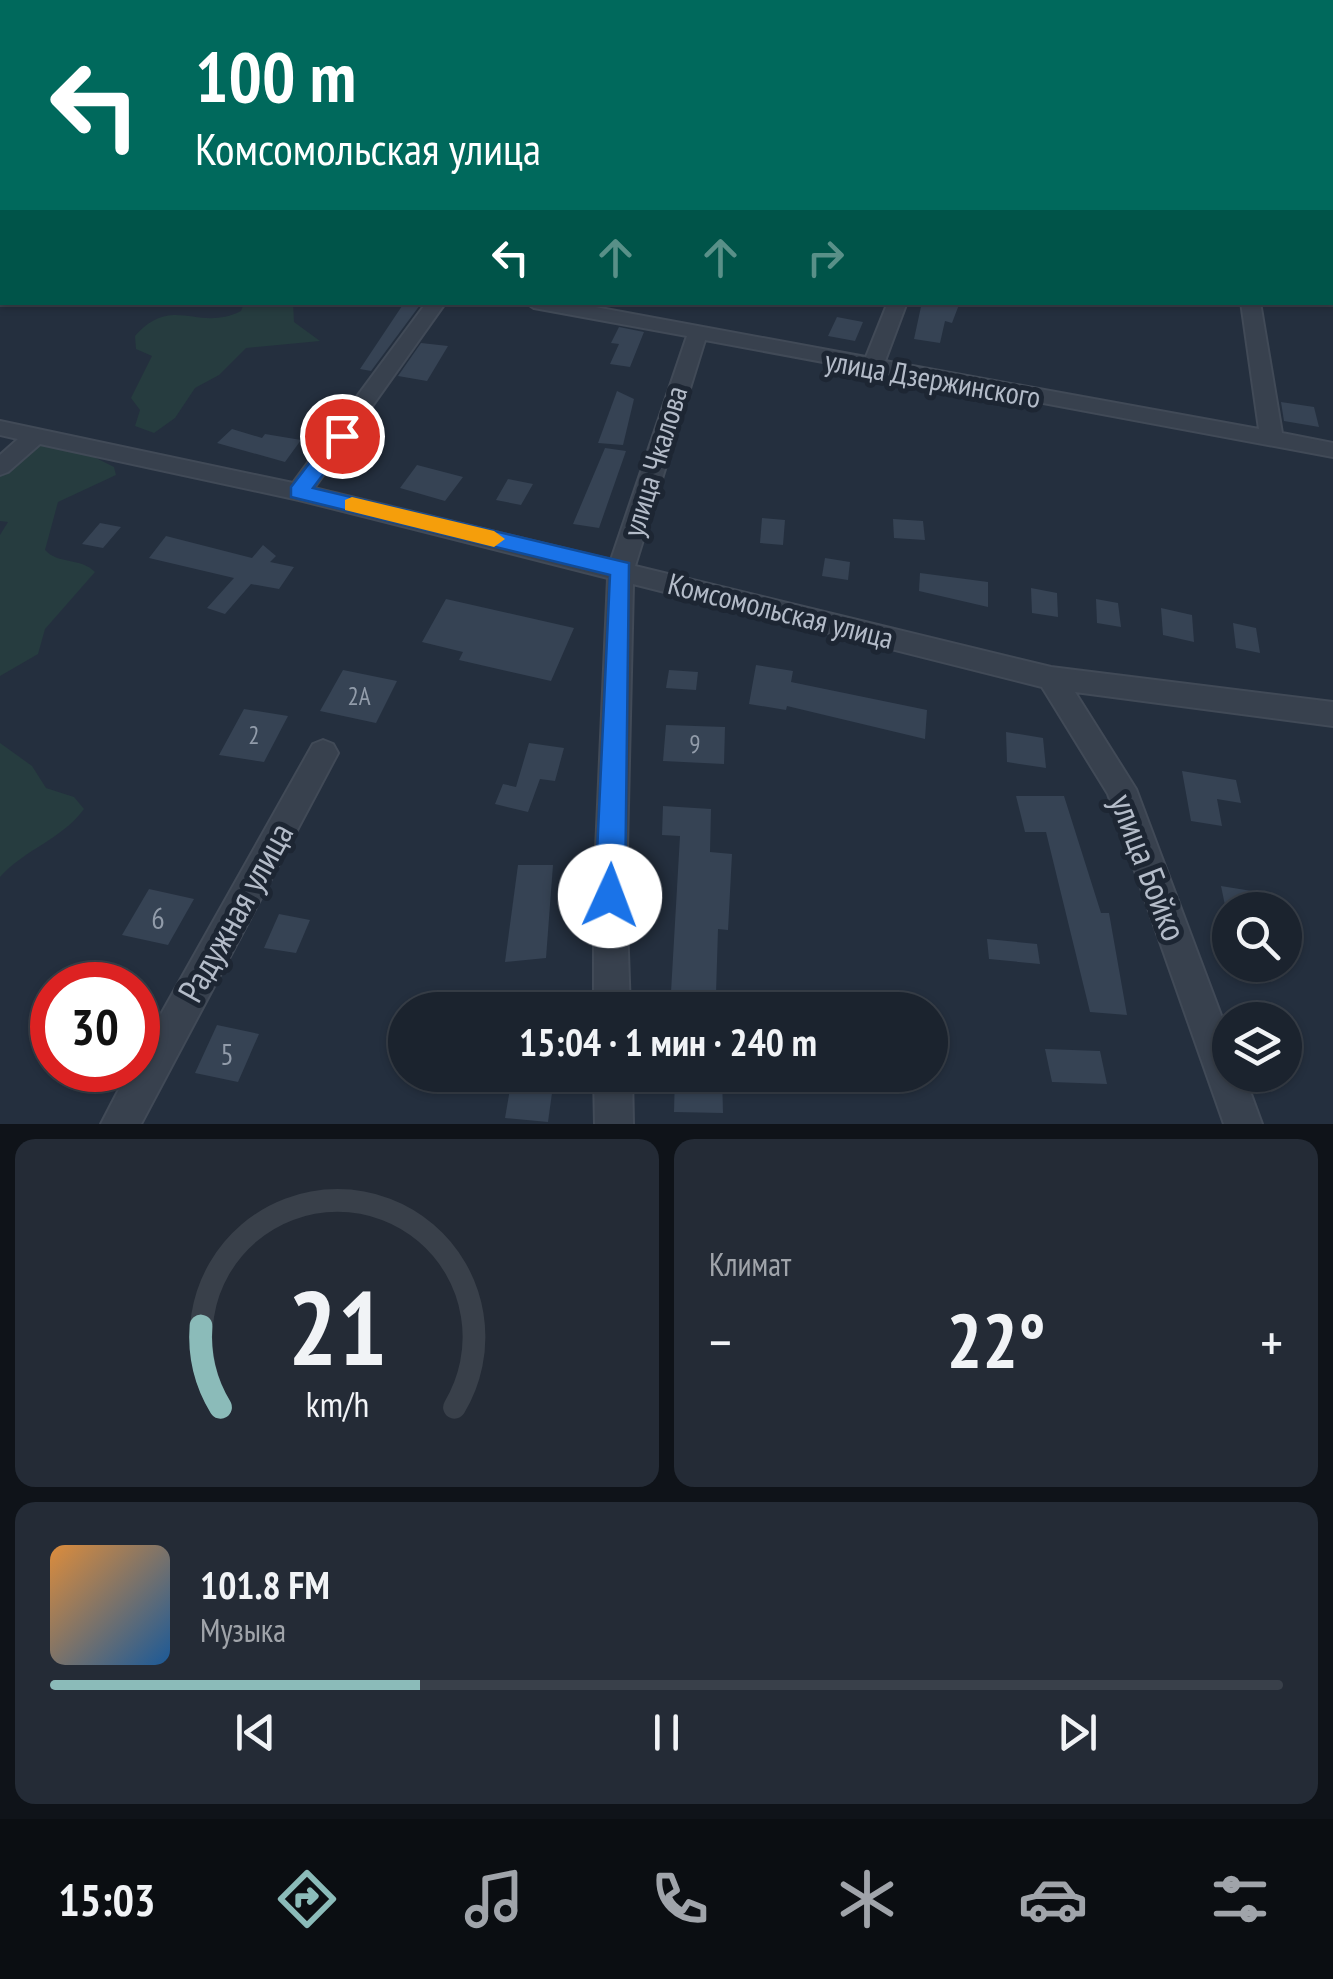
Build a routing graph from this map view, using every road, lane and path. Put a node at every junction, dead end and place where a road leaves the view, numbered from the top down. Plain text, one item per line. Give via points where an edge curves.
1 (435, 305) edge
2 (550, 305) edge
3 (897, 305) edge
4 (1250, 305) edge
5 (698, 333) junction
6 (872, 368) junction
7 (0, 428) edge
8 (37, 434) junction
9 (1272, 440) junction
10 (1333, 450) edge
11 (0, 467) edge
12 (298, 492) junction
13 (621, 569) junction
14 (1052, 678) junction
15 (1333, 714) edge
16 (322, 753) dead end
17 (612, 992) edge
18 (613, 1092) edge
19 (120, 1124) edge
20 (614, 1124) edge
21 (1243, 1124) edge

1 - 12 street
2 - 5 street, улица Дзержинского
3 - 6 street
4 - 9 street
5 - 6 street, улица Дзержинского
5 - 13 street, улица Чкалова
6 - 9 street, улица Дзержинского
7 - 8 street, Комсомольская улица
8 - 11 street
8 - 12 street, Комсомольская улица
9 - 10 street, улица Дзержинского
12 - 13 street, Комсомольская улица
13 - 14 street, Комсомольская улица
13 - 17 street, улица Чкалова
14 - 15 street, Комсомольская улица
14 - 21 street, улица Бойко via 1122,789
16 - 19 street, Радужная улица
18 - 20 street

